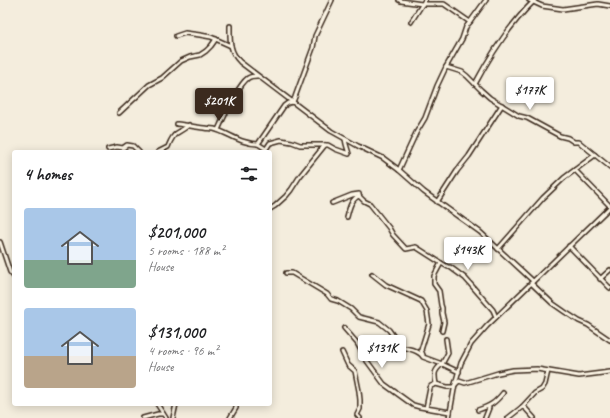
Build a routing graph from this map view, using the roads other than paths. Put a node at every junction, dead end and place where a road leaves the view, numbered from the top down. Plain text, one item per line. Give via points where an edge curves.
1 (332, 0) edge
2 (399, 0) edge
3 (425, 0) edge
4 (486, 0) edge
5 (532, 1) edge
6 (422, 4) junction
7 (610, 6) edge
8 (411, 22) dead end
9 (470, 22) junction
10 (230, 26) dead end
11 (176, 36) dead end
12 (216, 39) junction
13 (231, 46) junction
14 (446, 67) junction
15 (257, 76) junction
16 (475, 84) junction
17 (293, 102) junction
18 (502, 106) junction
19 (119, 113) dead end
20 (177, 124) dead end
21 (189, 125) junction
22 (218, 130) junction
23 (345, 139) junction
24 (258, 144) junction
25 (325, 145) junction
26 (108, 149) dead end
27 (137, 150) edge
28 (162, 150) edge
29 (266, 150) edge
30 (267, 150) edge
31 (595, 155) junction
32 (610, 166) edge
33 (398, 170) junction
34 (575, 170) junction
35 (359, 196) junction
36 (437, 202) junction
37 (332, 203) dead end
38 (610, 207) edge
39 (272, 208) edge
40 (347, 217) dead end
41 (0, 242) edge
42 (569, 246) junction
43 (498, 249) junction
44 (441, 263) junction
45 (610, 270) edge
46 (286, 273) dead end
47 (12, 274) edge
48 (372, 274) dead end
49 (600, 279) junction
50 (532, 282) junction
51 (610, 288) edge
52 (496, 317) junction
53 (344, 328) dead end
54 (442, 331) dead end
55 (446, 339) dead end
56 (610, 340) edge
57 (342, 352) dead end
58 (429, 359) junction
59 (434, 362) junction
60 (442, 364) junction
61 (436, 369) junction
62 (548, 371) junction
63 (459, 372) junction
64 (610, 372) edge
65 (436, 384) junction
66 (455, 384) junction
67 (503, 393) dead end
68 (159, 406) edge
69 (176, 406) edge
70 (236, 406) edge
71 (488, 407) junction
72 (522, 407) junction
73 (426, 408) junction
74 (478, 410) dead end
75 (450, 412) junction
76 (163, 414) junction
77 (143, 418) edge
78 (166, 418) edge
79 (173, 418) edge
80 (230, 418) edge
81 (360, 418) edge
82 (449, 418) edge
83 (485, 418) edge
84 (508, 418) edge
85 (534, 418) edge

1 - 17 street via 315,36
2 - 6 street
3 - 6 street
4 - 9 street
5 - 7 street via 546,7 563,9 598,4
5 - 16 street via 506,35
6 - 8 street
6 - 9 street via 444,4
9 - 14 street
10 - 13 street
11 - 12 street via 184,33
12 - 13 street
12 - 19 street via 206,51 181,61 162,78 149,85
13 - 15 street via 235,57
14 - 16 street via 462,72
14 - 33 street via 425,118
15 - 17 street
15 - 22 street via 249,77 242,85
16 - 18 street
17 - 23 street
17 - 24 street via 284,106
18 - 31 street via 560,136 579,142
18 - 36 street
20 - 21 street
21 - 22 street
21 - 28 street via 178,132 168,147
22 - 24 street via 236,139
23 - 25 street via 349,154
23 - 33 street via 383,158
24 - 29 street
25 - 30 street via 300,145 281,140 270,144
25 - 39 street via 291,190
26 - 27 street via 123,148 127,145
31 - 32 street
31 - 34 street
33 - 36 street
34 - 38 street
34 - 43 street via 543,198
35 - 37 street via 352,194
35 - 40 street via 352,201
35 - 44 street via 370,204 406,249 416,247
36 - 43 street via 480,232
38 - 42 street
41 - 47 street
42 - 49 street
42 - 50 street
43 - 50 street
44 - 52 street via 465,278 493,310
44 - 54 street via 434,276 434,284 439,291 442,308
45 - 49 street
46 - 58 street via 292,273 327,294 359,317 380,322 399,347 417,352 423,358
48 - 58 street via 386,286 421,301 427,311 429,324 421,350
49 - 51 street
50 - 52 street
50 - 56 street via 552,303
52 - 63 street via 471,344
53 - 73 street via 357,342 386,387 413,405
55 - 60 street via 448,353
57 - 81 street via 354,371 359,391 360,409 357,415
58 - 59 street
59 - 60 street
59 - 61 street
60 - 61 street
60 - 63 street
61 - 65 street
62 - 64 street via 579,376
62 - 66 street via 513,370
62 - 72 street via 542,389
63 - 66 street
65 - 66 street via 448,387
65 - 73 street via 430,388
66 - 75 street
67 - 71 street
68 - 76 street
69 - 79 street
70 - 80 street
71 - 74 street
71 - 83 street
72 - 84 street
72 - 85 street
73 - 75 street
75 - 82 street
76 - 77 street
76 - 78 street

